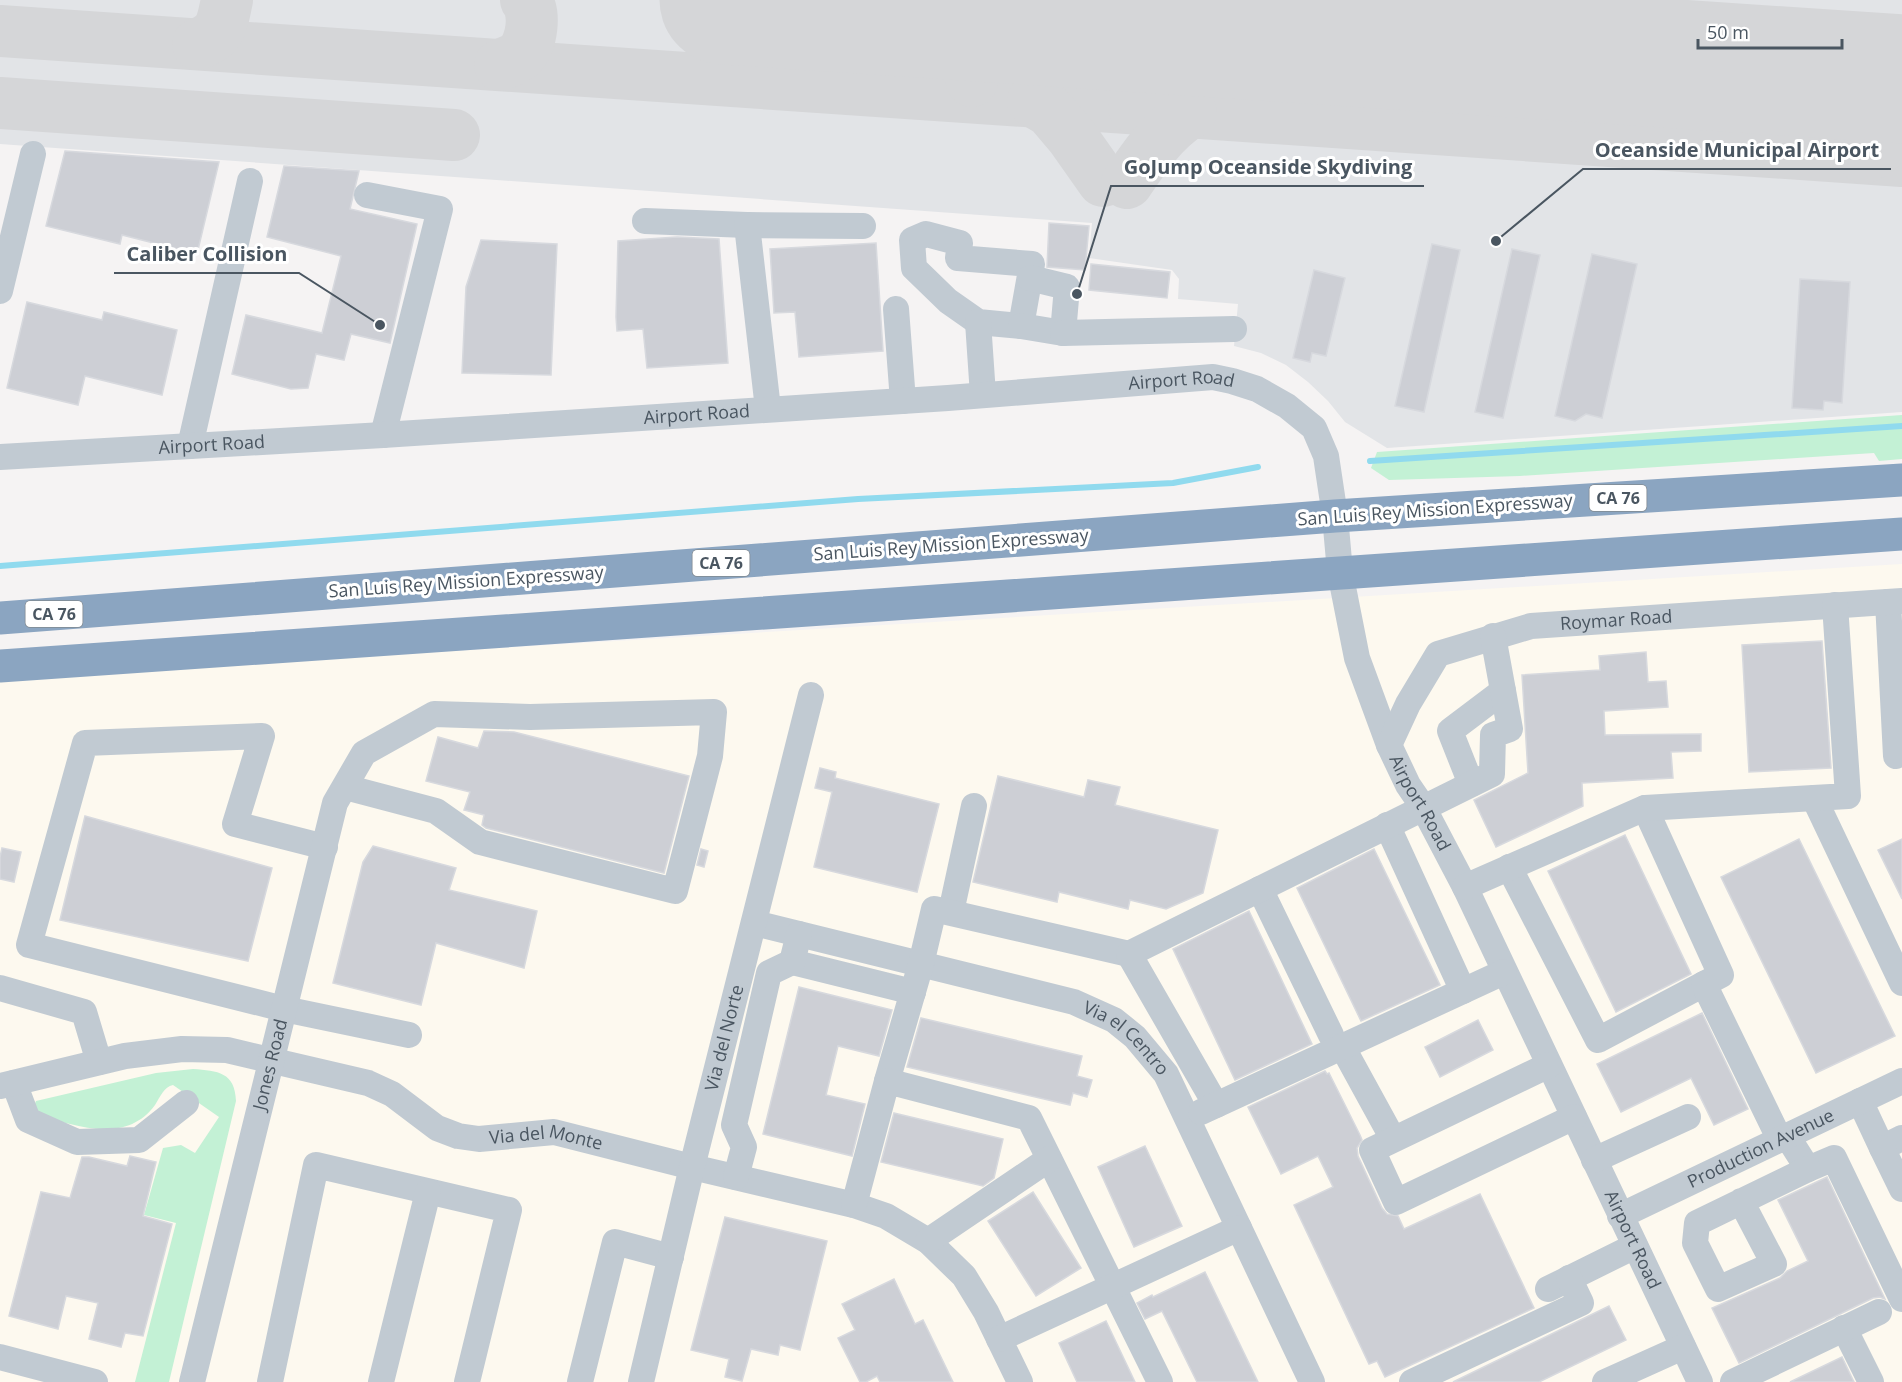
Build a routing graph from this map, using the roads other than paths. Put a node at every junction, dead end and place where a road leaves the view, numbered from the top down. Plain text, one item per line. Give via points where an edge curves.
1 (33, 154) dead end
2 (250, 181) dead end
3 (367, 195) dead end
4 (645, 221) dead end
5 (747, 225) junction
6 (862, 226) dead end
7 (4, 254) edge
8 (958, 258) junction
9 (1030, 278) junction
10 (0, 291) edge
11 (948, 301) junction
12 (896, 309) dead end
13 (978, 322) junction
14 (1021, 326) junction
15 (1234, 329) dead end
16 (1064, 333) junction
17 (983, 395) junction
18 (903, 400) junction
19 (768, 410) junction
20 (383, 435) junction
21 (190, 446) junction
22 (0, 457) edge
23 (1902, 480) edge
24 (1335, 516) junction
25 (1902, 534) edge
26 (1340, 572) junction
27 (1895, 601) edge
28 (1835, 605) junction
29 (0, 618) edge
30 (1493, 636) junction
31 (0, 666) edge
32 (1503, 692) junction
33 (811, 695) dead end
34 (1389, 745) junction
35 (1896, 756) dead end
36 (1471, 784) junction
37 (345, 787) junction
38 (1814, 798) junction
39 (974, 806) dead end
40 (1422, 807) junction
41 (1645, 808) junction
42 (1387, 825) junction
43 (325, 847) junction
44 (1509, 867) junction
45 (1465, 887) junction
46 (1260, 889) junction
47 (951, 912) junction
48 (754, 923) junction
49 (799, 934) junction
50 (1129, 954) junction
51 (792, 962) junction
52 (921, 964) junction
53 (1504, 972) junction
54 (1902, 983) edge
55 (1704, 984) junction
56 (0, 988) edge
57 (1463, 991) junction
58 (913, 992) junction
59 (284, 1009) junction
60 (409, 1035) dead end
61 (1337, 1041) junction
62 (272, 1059) junction
63 (99, 1062) junction
64 (1549, 1065) junction
65 (887, 1081) junction
66 (1902, 1081) edge
67 (7, 1084) edge
68 (1860, 1101) junction
69 (186, 1103) dead end
70 (1216, 1105) junction
71 (1574, 1117) junction
72 (1688, 1117) dead end
73 (1187, 1118) junction
74 (1783, 1138) junction
75 (1393, 1139) junction
76 (1892, 1143) edge
77 (1049, 1159) junction
78 (1594, 1160) junction
79 (692, 1167) junction
80 (1808, 1169) junction
81 (736, 1178) junction
82 (1681, 1187) junction
83 (1902, 1189) edge
84 (428, 1192) junction
85 (1741, 1201) junction
86 (854, 1204) junction
87 (1620, 1216) junction
88 (1696, 1223) junction
89 (1239, 1228) junction
90 (928, 1241) junction
91 (1635, 1246) junction
92 (671, 1257) junction
93 (1114, 1286) junction
94 (1902, 1299) edge
95 (1879, 1312) dead end
96 (1844, 1329) junction
97 (999, 1339) junction
98 (1683, 1347) junction
99 (0, 1357) edge
100 (95, 1382) edge
101 (192, 1382) edge
102 (270, 1382) edge
103 (381, 1382) edge
104 (466, 1382) edge
105 (580, 1382) edge
106 (641, 1382) edge
107 (1020, 1382) edge
108 (1160, 1382) edge
109 (1312, 1382) edge
110 (1412, 1382) edge
111 (1605, 1382) edge
112 (1700, 1382) edge
113 (1733, 1382) edge
114 (1871, 1382) edge

1 - 7 street
2 - 21 street
3 - 20 street via 440,208
4 - 5 street
5 - 6 street
5 - 19 street
7 - 10 street
8 - 9 street via 1032,264
8 - 11 street
8 - 11 street via 960,243 926,234 912,240 914,268
9 - 14 street
9 - 16 street via 1067,286
11 - 13 street
12 - 18 street
13 - 14 street
13 - 17 street
14 - 16 street
15 - 16 street
17 - 18 street, Airport Road
17 - 24 street, Airport Road via 1213,377 1257,389 1314,428 1326,456
18 - 19 street, Airport Road
19 - 20 street, Airport Road
20 - 21 street, Airport Road
21 - 22 street, Airport Road
23 - 24 highway, San Luis Rey Mission Expressway / CA 76
24 - 26 street, Airport Road
24 - 29 highway, San Luis Rey Mission Expressway / CA 76
25 - 26 highway
26 - 31 highway
26 - 34 street, Airport Road via 1357,658
27 - 28 street, Roymar Road
27 - 35 street
28 - 30 street, Roymar Road via 1531,626
28 - 38 street via 1848,796
30 - 32 street
30 - 34 street, Roymar Road via 1438,654
32 - 36 street via 1510,729 1493,735 1492,774
32 - 36 street via 1450,731
33 - 48 street, Via del Norte
34 - 40 street, Airport Road
36 - 40 street
37 - 37 street, Jones Road via 364,753 434,714 530,717 714,712 710,756 675,891 480,842 436,811
37 - 43 street, Jones Road via 335,803
38 - 41 street
38 - 54 street
39 - 47 street
40 - 42 street
40 - 45 street, Airport Road
41 - 44 street
41 - 55 street via 1721,975
42 - 46 street
42 - 57 street
43 - 59 street, Jones Road
43 - 59 street via 235,824 262,736 85,742 29,945
44 - 45 street
44 - 55 street via 1598,1040
45 - 53 street, Airport Road
46 - 50 street
46 - 61 street
47 - 50 street
47 - 52 street via 934,909
48 - 49 street, Via el Centro
48 - 79 street, Via del Norte
49 - 51 street
49 - 52 street, Via el Centro
50 - 70 street
51 - 58 street
51 - 81 street via 769,973 734,1125 744,1147
52 - 58 street
52 - 73 street, Via el Centro via 1074,1002 1114,1020 1135,1037 1166,1074
53 - 57 street
53 - 64 street, Airport Road
55 - 74 street
56 - 63 street via 84,1012
57 - 61 street
58 - 65 street
59 - 60 street
59 - 62 street, Jones Road
61 - 70 street
61 - 75 street
62 - 63 street, Via del Monte via 227,1050 182,1049
62 - 79 street, Via del Monte via 368,1083 392,1094 437,1128 458,1136 479,1139 554,1132
62 - 101 street, Jones Road
63 - 67 street, Via del Monte
64 - 71 street, Airport Road
64 - 75 street
65 - 77 street via 1029,1118
65 - 86 street
66 - 68 street, Production Avenue
67 - 69 street via 28,1120 76,1142 139,1140
68 - 74 street, Production Avenue
68 - 76 street
70 - 73 street
71 - 75 street via 1396,1202 1372,1150
71 - 78 street, Airport Road
72 - 78 street
73 - 89 street, Via el Centro
74 - 80 street
74 - 82 street, Production Avenue
76 - 83 street
77 - 90 street
77 - 93 street
78 - 87 street, Airport Road
79 - 81 street, Via del Monte
79 - 92 street, Via del Norte
80 - 85 street
80 - 94 street via 1834,1158
81 - 86 street, Via del Monte
82 - 87 street, Production Avenue
82 - 88 street
84 - 102 street via 316,1165
84 - 103 street
84 - 104 street via 509,1210
85 - 88 street
85 - 88 street via 1774,1264 1718,1289 1695,1243
86 - 90 street, Via del Monte via 886,1216
87 - 91 street, Airport Road
89 - 93 street
89 - 109 street, Via el Centro
90 - 97 street, Via del Monte via 964,1276
91 - 98 street, Airport Road
91 - 110 street via 1558,1284 1581,1303
92 - 105 street via 615,1242
92 - 106 street, Via del Norte
93 - 97 street
93 - 108 street
95 - 96 street
96 - 113 street
96 - 114 street
97 - 107 street, Via del Monte
98 - 111 street
98 - 112 street, Airport Road
99 - 100 street

